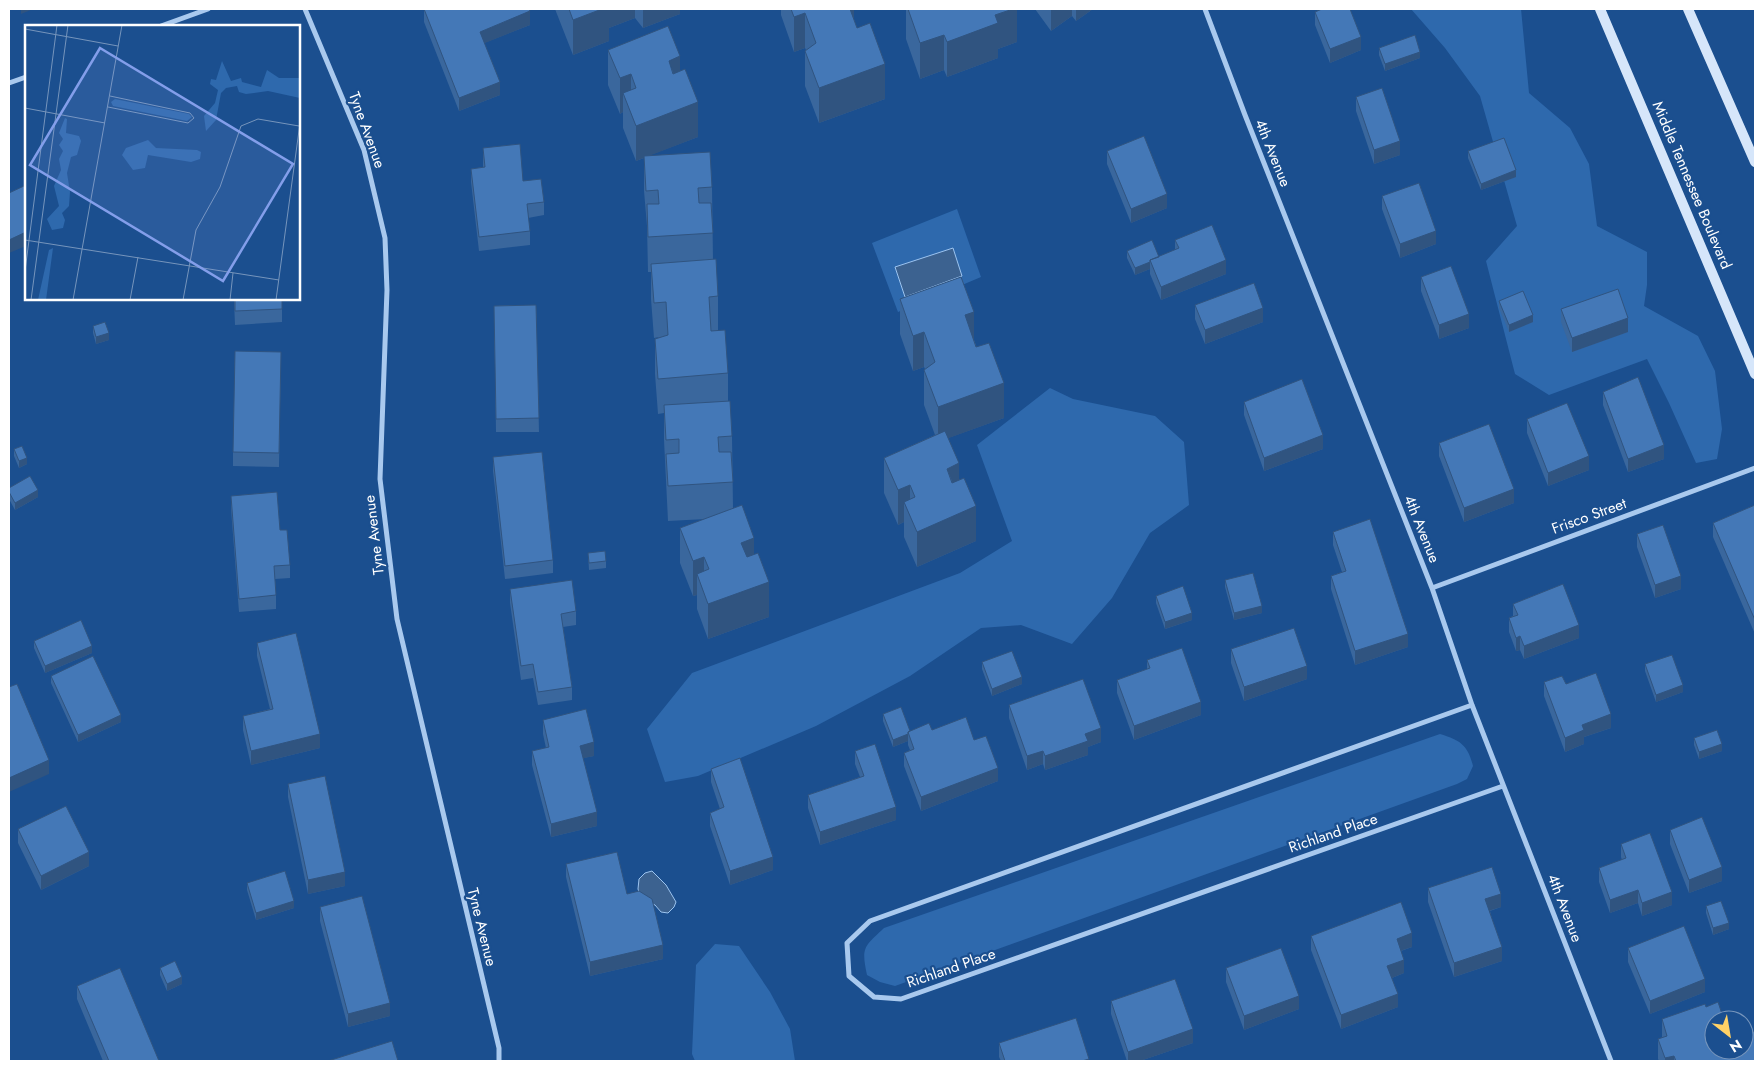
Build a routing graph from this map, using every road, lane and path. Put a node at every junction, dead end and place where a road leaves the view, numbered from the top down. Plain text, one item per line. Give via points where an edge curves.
1 (208, 9) edge
2 (305, 9) edge
3 (1205, 9) edge
4 (1600, 9) edge
5 (1688, 9) edge
6 (164, 25) edge
7 (25, 77) edge
8 (9, 83) edge
9 (1755, 162) edge
10 (1755, 374) edge
11 (1755, 468) edge
12 (1432, 588) junction
13 (1472, 705) junction
14 (1503, 786) junction
15 (499, 1061) edge
16 (1611, 1061) edge

1 - 6 street
2 - 15 street, Tyne Avenue via 364,150 385,238 387,290 380,479 397,619 499,1048
3 - 12 street, 4th Avenue
4 - 10 main road, Middle Tennessee Boulevard
5 - 9 main road
7 - 8 street
11 - 12 street, Frisco Street
12 - 13 street, 4th Avenue
13 - 14 street, 4th Avenue
13 - 14 street, Richland Place via 870,921 847,943 849,976 874,998 901,998
14 - 16 street, 4th Avenue

